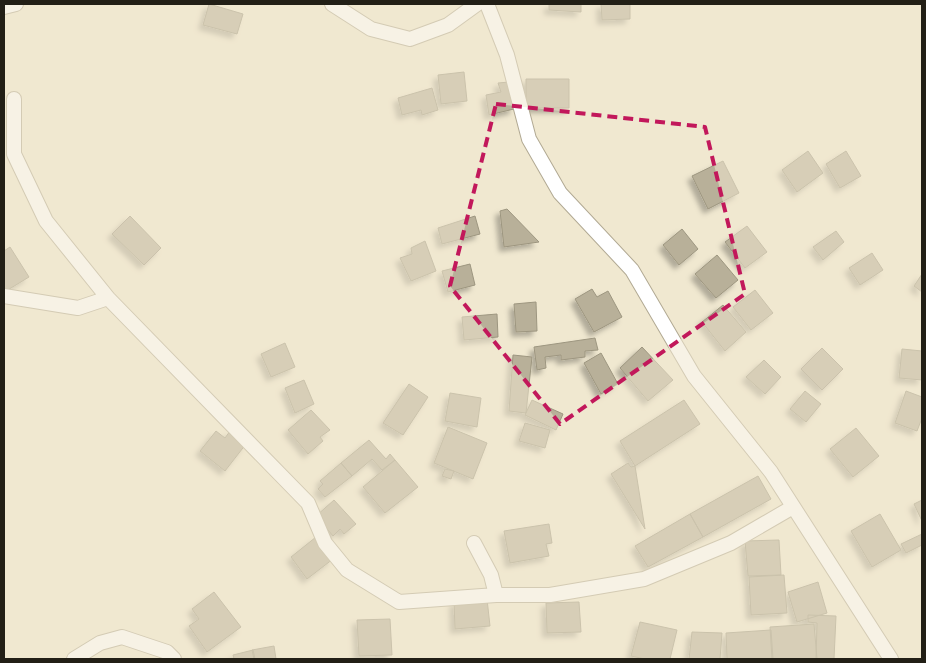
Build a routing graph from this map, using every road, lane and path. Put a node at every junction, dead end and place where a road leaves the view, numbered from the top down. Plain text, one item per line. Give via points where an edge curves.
1 (16, 4) edge
2 (332, 4) edge
3 (477, 4) edge
4 (487, 4) edge
5 (4, 7) edge
6 (14, 99) dead end
7 (4, 296) edge
8 (108, 298) junction
9 (794, 507) junction
10 (474, 543) dead end
11 (496, 595) junction
12 (74, 659) edge
13 (174, 659) edge
14 (891, 659) edge

1 - 5 street
2 - 3 street via 371,29 410,39 448,25
4 - 9 street via 506,55 529,139 560,193 632,270 694,376 771,472
6 - 8 street via 14,154 46,221
7 - 8 street via 78,308
8 - 11 street via 308,503 326,543 347,570 399,602
9 - 11 street via 731,543 644,579 550,595
9 - 14 street
10 - 11 street via 491,575
12 - 13 street via 100,643 122,637 167,652

